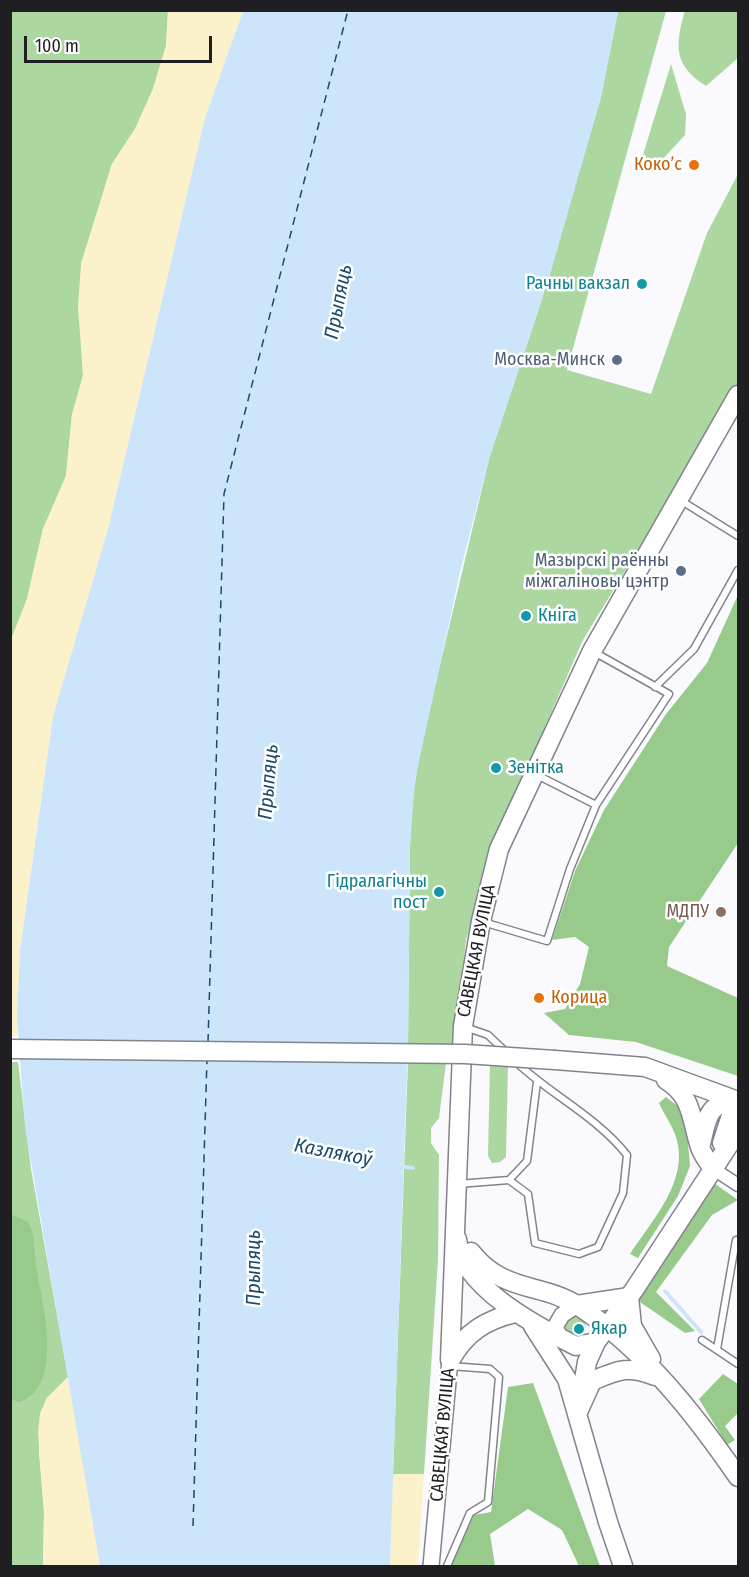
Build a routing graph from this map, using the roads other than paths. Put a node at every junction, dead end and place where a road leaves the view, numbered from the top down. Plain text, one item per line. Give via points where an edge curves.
1 (738, 395) edge
2 (679, 499) junction
3 (738, 536) edge
4 (738, 570) edge
5 (592, 651) junction
6 (655, 687) junction
7 (534, 773) junction
8 (596, 805) junction
9 (481, 921) junction
10 (463, 1026) junction
11 (10, 1049) edge
12 (645, 1067) junction
13 (537, 1082) junction
14 (737, 1100) edge
15 (738, 1131) edge
16 (700, 1149) junction
17 (712, 1168) junction
18 (509, 1180) junction
19 (457, 1184) junction
20 (738, 1185) edge
21 (455, 1210) junction
22 (736, 1240) dead end
23 (502, 1279) junction
24 (481, 1282) junction
25 (629, 1297) junction
26 (453, 1303) junction
27 (577, 1305) junction
28 (521, 1316) junction
29 (608, 1328) junction
30 (561, 1339) junction
31 (702, 1340) dead end
32 (596, 1342) junction
33 (717, 1349) junction
34 (450, 1363) junction
35 (738, 1364) edge
36 (664, 1380) junction
37 (578, 1412) junction
38 (738, 1477) edge
39 (431, 1566) edge
40 (447, 1566) edge
41 (623, 1566) edge

1 - 2 main road, САВЕЦКАЯ ВУЛІЦА
2 - 3 lane
2 - 5 main road, САВЕЦКАЯ ВУЛІЦА
4 - 6 lane via 694,649
5 - 6 lane
5 - 7 main road, САВЕЦКАЯ ВУЛІЦА
6 - 8 lane via 669,694
7 - 8 lane
7 - 9 main road, САВЕЦКАЯ ВУЛІЦА via 499,849
8 - 9 lane via 547,941
9 - 10 main road, САВЕЦКАЯ ВУЛІЦА
10 - 13 lane via 488,1035
10 - 19 main road, САВЕЦКАЯ ВУЛІЦА
11 - 12 main road, bridge via 465,1054
12 - 14 main road
12 - 16 main road via 678,1086 690,1104
13 - 18 lane via 527,1161
13 - 18 lane via 610,1134 627,1155 624,1193 598,1247 579,1254 535,1243 528,1194
14 - 16 main road via 722,1101 708,1114
14 - 17 main road
15 - 17 main road
16 - 17 main road
17 - 20 street
17 - 25 main road
18 - 19 lane
19 - 21 main road, САВЕЦКАЯ ВУЛІЦА
21 - 23 main road via 471,1253
21 - 24 main road via 457,1243
21 - 26 main road, САВЕЦКАЯ ВУЛІЦА
22 - 33 lane
23 - 24 main road
23 - 27 main road
24 - 26 main road via 471,1284
24 - 28 main road
25 - 27 main road
25 - 29 main road
25 - 36 main road via 632,1326
26 - 34 main road, САВЕЦКАЯ ВУЛІЦА
27 - 29 main road
27 - 30 street via 562,1315 555,1327
28 - 30 main road
28 - 34 main road via 497,1317 472,1331 461,1341
28 - 37 main road via 567,1378
29 - 32 main road
29 - 36 main road
30 - 32 main road via 576,1347
31 - 33 lane
32 - 37 main road via 587,1362
33 - 35 lane
34 - 39 street, САВЕЦКАЯ ВУЛІЦА
34 - 40 lane via 490,1369 499,1377 488,1502 470,1513
36 - 37 main road via 636,1368 611,1373 592,1381
36 - 38 main road via 697,1417
37 - 41 main road

